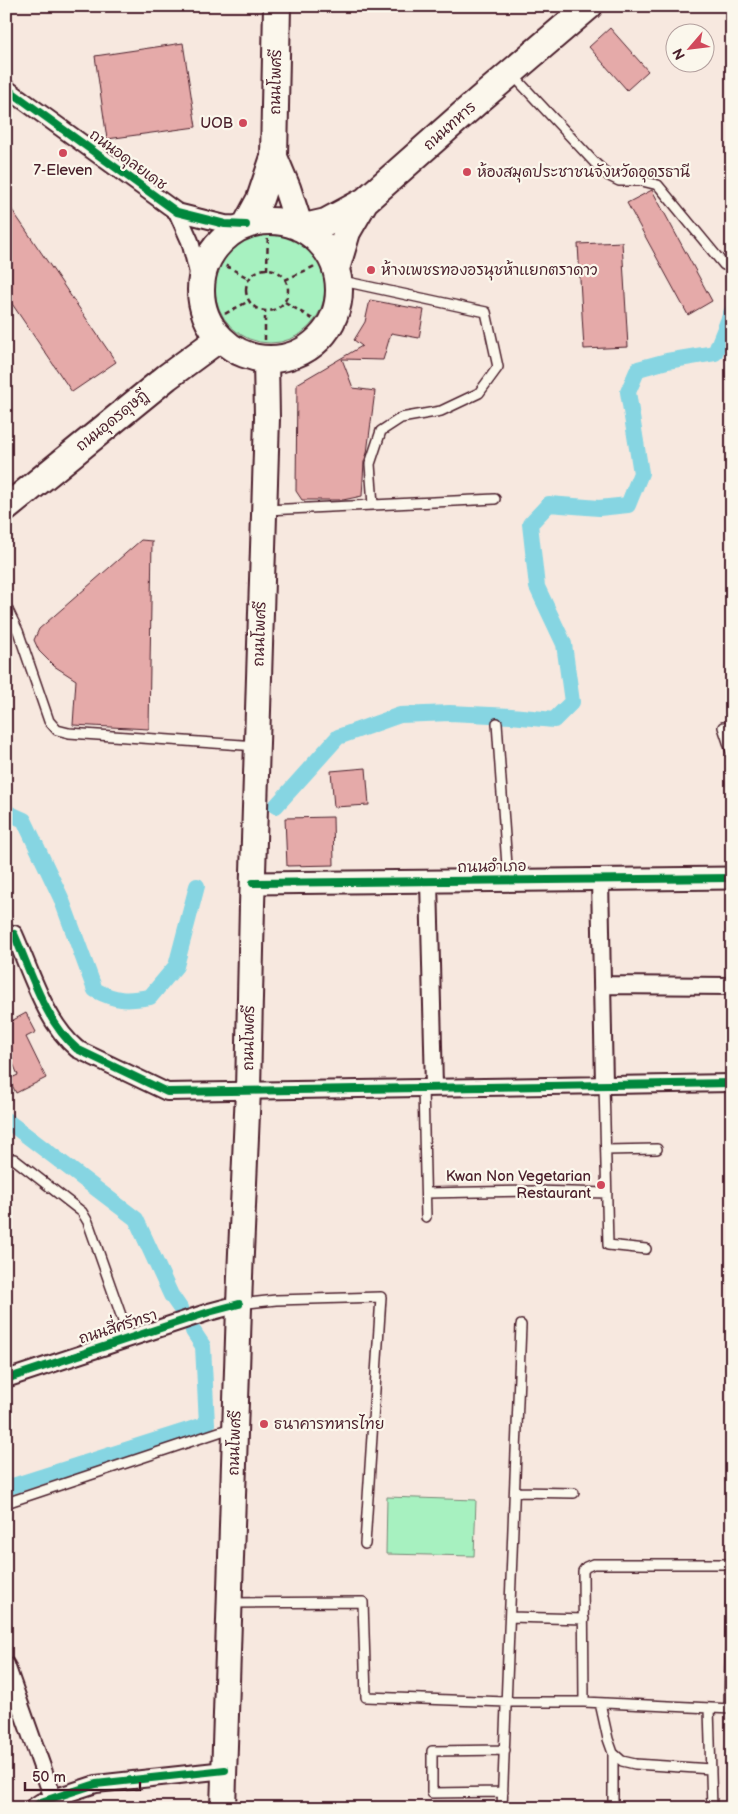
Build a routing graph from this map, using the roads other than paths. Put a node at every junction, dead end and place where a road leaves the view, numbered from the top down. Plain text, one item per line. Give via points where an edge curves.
1 (277, 6) edge
2 (589, 6) edge
3 (511, 73) junction
4 (6, 88) edge
5 (274, 157) junction
6 (365, 202) junction
7 (177, 212) junction
8 (257, 223) junction
9 (300, 228) junction
10 (724, 265) dead end
11 (335, 269) junction
12 (201, 285) junction
13 (215, 330) junction
14 (265, 359) junction
15 (495, 499) dead end
16 (373, 505) junction
17 (6, 508) edge
18 (264, 510) junction
19 (6, 606) edge
20 (497, 723) dead end
21 (723, 727) dead end
22 (257, 746) junction
23 (732, 754) edge
24 (732, 878) edge
25 (600, 879) junction
26 (508, 880) junction
27 (429, 881) junction
28 (253, 883) junction
29 (14, 934) dead end
30 (603, 985) junction
31 (732, 986) edge
32 (732, 1082) edge
33 (604, 1084) junction
34 (428, 1087) junction
35 (248, 1090) junction
36 (657, 1149) dead end
37 (606, 1150) junction
38 (14, 1159) dead end
39 (426, 1193) junction
40 (607, 1193) junction
41 (426, 1217) dead end
42 (646, 1249) dead end
43 (239, 1304) junction
44 (521, 1325) dead end
45 (130, 1338) junction
46 (6, 1379) edge
47 (235, 1427) junction
48 (515, 1492) junction
49 (574, 1492) dead end
50 (6, 1503) edge
51 (365, 1544) dead end
52 (732, 1562) edge
53 (230, 1603) junction
54 (510, 1617) junction
55 (584, 1619) junction
56 (731, 1625) edge
57 (6, 1665) edge
58 (507, 1702) junction
59 (584, 1702) junction
60 (600, 1703) junction
61 (710, 1708) junction
62 (730, 1709) edge
63 (505, 1750) junction
64 (614, 1753) junction
65 (711, 1769) junction
66 (224, 1770) junction
67 (503, 1792) junction
68 (53, 1798) junction
69 (32, 1808) edge
70 (223, 1808) edge
71 (502, 1808) edge
72 (613, 1808) edge
73 (712, 1808) edge

1 - 5 main road, ถนนโพศรี
2 - 3 main road, ถนนทหาร
3 - 6 main road, ถนนทหาร
3 - 10 lane via 609,176 619,181 658,185
4 - 7 street, ถนนอดุลยเดช
5 - 8 main road, ถนนโพศรี via 260,199
5 - 9 main road, ถนนโพศรี
6 - 9 main road, ถนนทหาร via 326,222
6 - 11 main road via 347,232
7 - 8 street, ถนนอดุลยเดช via 225,224
7 - 12 street via 190,240
8 - 9 main road via 280,221
8 - 12 main road via 225,236 209,256
9 - 11 main road via 318,240
11 - 14 main road via 336,311 320,337 295,354
11 - 16 lane via 486,312 498,367 479,393 441,411 402,418 381,431 370,464
12 - 13 main road via 201,300
13 - 14 main road via 228,345 241,353
13 - 17 main road, ถนนอุดรดุษฎี via 167,377
14 - 18 main road, ถนนโพศรี
15 - 16 lane
16 - 18 lane
18 - 22 main road, ถนนโพศรี
19 - 22 lane via 49,721 57,730
20 - 26 lane
21 - 23 lane
22 - 28 main road, ถนนโพศรี
24 - 25 street, ถนนอำเภอ
25 - 26 street, ถนนอำเภอ
25 - 30 street
26 - 27 street, ถนนอำเภอ
27 - 28 street, ถนนอำเภอ
27 - 34 street
28 - 35 main road, ถนนโพศรี
29 - 35 street via 49,1015 66,1040 77,1049 168,1092
30 - 31 street
30 - 33 street
32 - 33 street
33 - 34 street
33 - 37 lane
34 - 35 street
34 - 39 lane
35 - 43 main road, ถนนโพศรี
36 - 37 lane
37 - 40 lane
38 - 45 lane via 82,1212
39 - 40 lane
39 - 41 lane
40 - 42 lane via 608,1245
43 - 45 street, ถนนสี่ศรัทรา
43 - 47 main road, ถนนโพศรี
43 - 51 lane via 381,1297
44 - 48 lane
45 - 46 street, ถนนสี่ศรัทรา
47 - 50 lane
47 - 53 main road, ถนนโพศรี
48 - 49 lane
48 - 54 lane
52 - 55 lane via 593,1564 583,1571
52 - 56 lane
53 - 58 lane via 363,1602 366,1698
53 - 66 main road, ถนนโพศรี
54 - 55 lane
54 - 58 lane
55 - 59 lane
56 - 62 lane
57 - 68 street
58 - 59 lane
58 - 63 lane
59 - 60 lane
60 - 61 lane
60 - 64 lane
61 - 62 lane
61 - 65 lane
63 - 67 lane
63 - 67 lane via 432,1751 432,1793
64 - 65 lane via 622,1761 635,1764
64 - 72 lane
65 - 73 lane
66 - 68 street via 96,1784
66 - 70 main road, ถนนโพศรี
67 - 71 lane
68 - 69 street

